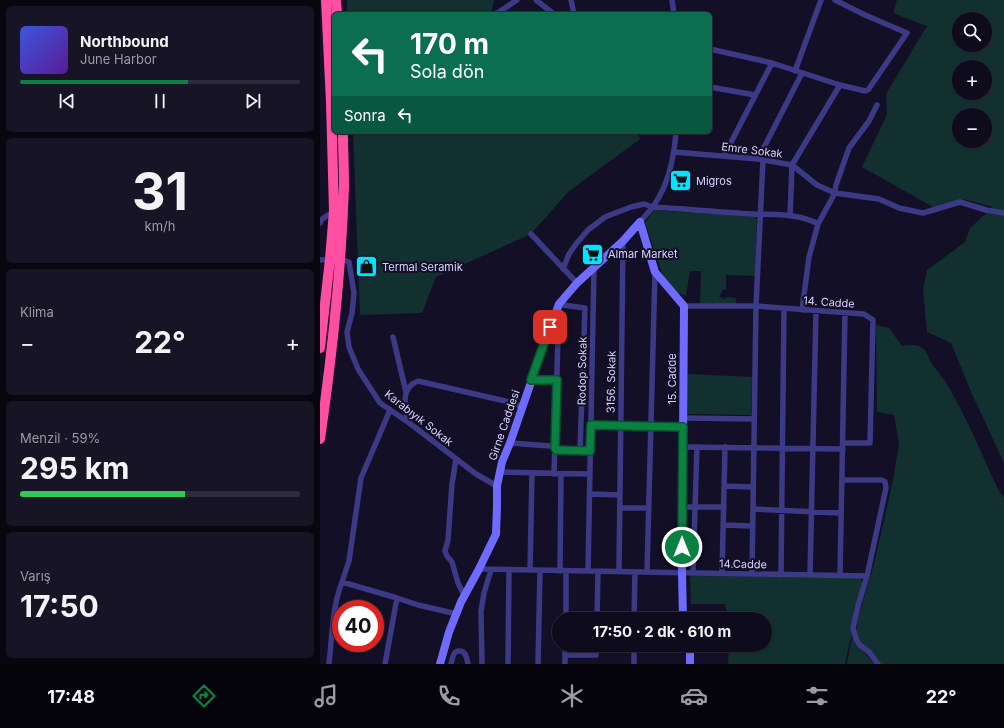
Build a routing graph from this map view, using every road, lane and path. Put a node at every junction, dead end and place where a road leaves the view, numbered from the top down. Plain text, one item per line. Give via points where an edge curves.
1 (326, 0) edge
2 (336, 0) edge
3 (517, 0) edge
4 (536, 0) edge
5 (571, 0) edge
6 (672, 0) edge
7 (821, 0) edge
8 (835, 0) edge
9 (337, 12) edge
10 (499, 12) edge
11 (551, 12) edge
12 (574, 12) edge
13 (674, 12) edge
14 (712, 50) edge
15 (772, 64) junction
16 (795, 71) junction
17 (802, 73) junction
18 (840, 85) junction
19 (712, 87) edge
20 (755, 95) junction
21 (877, 105) dead end
22 (343, 134) edge
23 (676, 134) edge
24 (674, 152) junction
25 (724, 156) junction
26 (760, 160) junction
27 (792, 165) junction
28 (835, 193) junction
29 (653, 207) junction
30 (334, 211) junction
31 (1004, 213) edge
32 (760, 214) junction
33 (790, 216) junction
34 (640, 222) junction
35 (320, 223) edge
36 (818, 224) junction
37 (531, 234) dead end
38 (623, 241) junction
39 (330, 260) edge
40 (563, 268) junction
41 (594, 268) junction
42 (655, 272) junction
43 (577, 283) junction
44 (559, 304) junction
45 (684, 306) junction
46 (756, 306) junction
47 (784, 308) junction
48 (802, 310) junction
49 (816, 311) junction
50 (846, 313) junction
51 (393, 337) dead end
52 (320, 348) edge
53 (531, 380) junction
54 (557, 380) junction
55 (406, 392) junction
56 (522, 407) junction
57 (390, 410) junction
58 (683, 418) junction
59 (754, 419) junction
60 (408, 422) junction
61 (591, 425) junction
62 (621, 425) junction
63 (651, 426) junction
64 (683, 427) junction
65 (320, 439) edge
66 (510, 443) junction
67 (843, 446) junction
68 (683, 447) junction
69 (697, 447) junction
70 (725, 447) junction
71 (555, 448) junction
72 (754, 448) junction
73 (783, 448) junction
74 (813, 448) junction
75 (580, 450) junction
76 (590, 451) junction
77 (456, 459) junction
78 (500, 472) junction
79 (532, 473) junction
80 (554, 474) junction
81 (561, 474) junction
82 (590, 474) junction
83 (842, 480) junction
84 (498, 486) junction
85 (724, 486) junction
86 (753, 487) junction
87 (590, 494) junction
88 (620, 495) junction
89 (683, 507) junction
90 (696, 507) junction
91 (620, 508) junction
92 (649, 508) junction
93 (724, 508) junction
94 (753, 509) junction
95 (782, 510) junction
96 (811, 511) junction
97 (841, 513) junction
98 (724, 525) junction
99 (752, 526) junction
100 (479, 569) junction
101 (491, 570) junction
102 (509, 570) junction
103 (530, 570) junction
104 (540, 570) junction
105 (560, 571) junction
106 (566, 571) junction
107 (588, 571) junction
108 (598, 572) junction
109 (619, 572) junction
110 (635, 572) junction
111 (647, 572) junction
112 (682, 573) junction
113 (694, 573) junction
114 (722, 574) junction
115 (752, 574) junction
116 (781, 575) junction
117 (810, 575) junction
118 (840, 576) junction
119 (867, 576) junction
120 (342, 582) junction
121 (464, 595) junction
122 (397, 598) junction
123 (566, 612) edge
124 (597, 612) edge
125 (634, 612) edge
126 (683, 612) edge
127 (689, 612) edge
128 (456, 614) junction
129 (596, 652) edge
130 (634, 652) edge
131 (684, 652) edge
132 (690, 652) edge
133 (565, 655) joint
134 (329, 664) edge
135 (385, 664) edge
136 (440, 664) edge
137 (451, 664) edge
138 (468, 664) edge
139 (482, 664) edge
140 (508, 664) edge
141 (538, 664) edge
142 (565, 664) edge
143 (634, 664) edge
144 (685, 664) edge
145 (690, 664) edge
146 (878, 664) edge

1 - 30 highway
2 - 9 highway
3 - 10 street
4 - 11 street
5 - 12 street
6 - 13 street
7 - 16 street
8 - 18 street via 907,33 868,90 861,91
14 - 15 street
15 - 16 street
15 - 20 street
16 - 17 street
17 - 18 street
17 - 26 street
18 - 27 street
19 - 20 street
20 - 25 street
21 - 28 street via 869,121 849,148
22 - 39 highway via 344,186
23 - 24 street, Girne Caddesi
24 - 25 street, Emre Sokak
24 - 29 street, Girne Caddesi via 667,181
25 - 26 street, Emre Sokak
26 - 27 street, Emre Sokak
26 - 32 street
27 - 28 street, Emre Sokak via 817,185
27 - 33 street
28 - 31 street, Emre Sokak via 879,199 899,208 923,213 960,202
28 - 36 street
29 - 32 street
29 - 34 street, Girne Caddesi
29 - 40 street via 644,204 605,217 588,230 576,244
30 - 35 street
30 - 39 highway
32 - 33 street
32 - 46 street
33 - 36 street
34 - 38 street, Girne Caddesi
34 - 42 street
36 - 48 street via 809,257
37 - 40 street
38 - 41 street, Girne Caddesi
38 - 62 street, 3156. Sokak
39 - 52 highway
39 - 57 street, Karabıyık Sokak via 349,262 354,294 347,332 349,347 358,369 380,403
39 - 65 highway via 330,364
40 - 43 street
41 - 43 street, Girne Caddesi
41 - 61 street, Rodop Sokak
42 - 45 street
42 - 63 street
43 - 44 street, Girne Caddesi
44 - 53 street, Girne Caddesi
44 - 54 street
44 - 75 street via 585,308
45 - 46 street, 14. Cadde
45 - 58 street, 15. Cadde
46 - 47 street, 14. Cadde
46 - 59 street
47 - 48 street, 14. Cadde
47 - 73 street
48 - 49 street, 14. Cadde
49 - 50 street, 14. Cadde
49 - 74 street
50 - 67 street
50 - 67 street, 14. Cadde via 864,314 872,320 870,443
51 - 55 street
53 - 54 street
53 - 56 street, Girne Caddesi
54 - 71 street
55 - 56 street via 412,383 418,381
55 - 60 street via 404,405
56 - 66 street, Girne Caddesi
57 - 60 street, Karabıyık Sokak
57 - 120 street via 361,478 349,561
58 - 59 street
58 - 64 street, 15. Cadde
59 - 72 street
60 - 77 street, Karabıyık Sokak
61 - 62 street
61 - 76 street, Rodop Sokak
62 - 63 street
62 - 88 street, 3156. Sokak
63 - 64 street
63 - 92 street
64 - 68 street, 15. Cadde
66 - 71 street
66 - 78 street, Girne Caddesi
67 - 74 street
67 - 83 street
68 - 69 street
68 - 89 street, 15. Cadde
69 - 70 street
69 - 90 street
70 - 72 street
70 - 85 street
71 - 75 street
71 - 80 street
72 - 73 street
72 - 86 street
73 - 74 street
73 - 95 street
74 - 96 street
75 - 76 street
76 - 82 street, Rodop Sokak
77 - 84 street, Karabıyık Sokak
77 - 121 street via 445,552 452,562
78 - 79 street
78 - 84 street, Girne Caddesi
79 - 80 street
79 - 103 street
80 - 81 street
81 - 82 street
81 - 105 street
82 - 87 street, Rodop Sokak
83 - 97 street
83 - 119 street via 885,482 886,488
84 - 100 street, Girne Caddesi via 496,534
85 - 86 street
85 - 93 street
86 - 94 street
87 - 88 street
87 - 107 street, Rodop Sokak
88 - 91 street, 3156. Sokak
89 - 90 street
89 - 112 street, 15. Cadde
90 - 93 street
90 - 113 street
91 - 92 street
91 - 109 street, 3156. Sokak
92 - 111 street
93 - 98 street
94 - 95 street
94 - 99 street
95 - 96 street
95 - 116 street
96 - 97 street
96 - 117 street
97 - 118 street
98 - 99 street
98 - 114 street
99 - 115 street
100 - 101 street, 14.Cadde
100 - 121 street, Girne Caddesi
101 - 102 street, 14.Cadde
101 - 139 street via 481,611
102 - 103 street, 14.Cadde
102 - 140 street
103 - 104 street, 14.Cadde
104 - 105 street, 14.Cadde
104 - 141 street
105 - 106 street, 14.Cadde
106 - 107 street, 14.Cadde
106 - 123 street
107 - 108 street, 14.Cadde
108 - 109 street, 14.Cadde
108 - 124 street
109 - 110 street, 14.Cadde
110 - 111 street, 14.Cadde
110 - 125 street
111 - 112 street, 14.Cadde
112 - 113 street, 14.Cadde
112 - 126 street, 15. Cadde
112 - 127 street via 688,584
113 - 114 street, 14.Cadde
114 - 115 street, 14.Cadde
115 - 116 street, 14.Cadde
116 - 117 street, 14.Cadde
117 - 118 street, 14.Cadde
118 - 119 street, 14.Cadde
119 - 146 street via 853,628 860,645 870,652
120 - 122 street
120 - 134 street via 336,603
121 - 128 street, Girne Caddesi
122 - 128 street
122 - 135 street
128 - 136 street, Girne Caddesi
129 - 133 street via 596,655
130 - 143 street
131 - 144 street
132 - 145 street
133 - 142 street
137 - 138 street via 454,654 460,651 466,655

